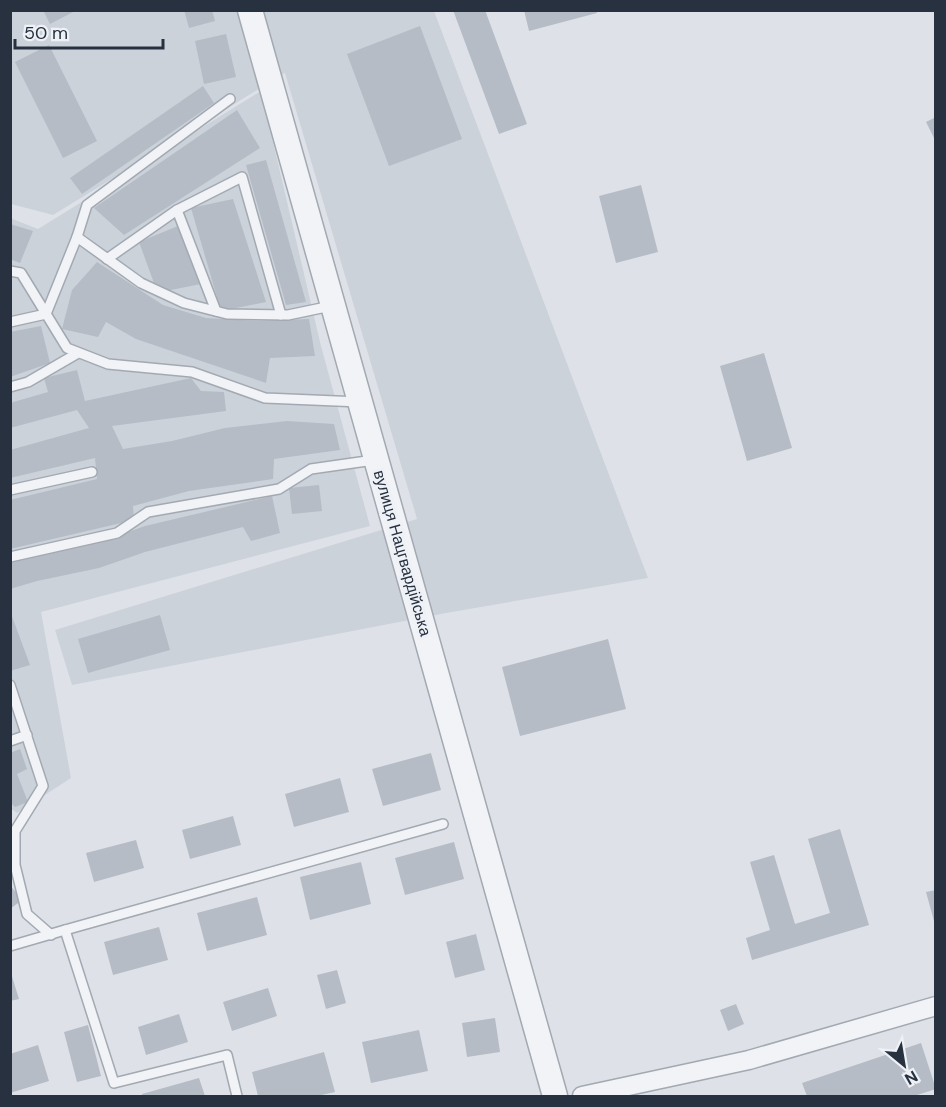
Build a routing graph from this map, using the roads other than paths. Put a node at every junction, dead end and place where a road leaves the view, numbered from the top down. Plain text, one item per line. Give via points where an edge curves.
1 (250, 10) edge
2 (230, 99) dead end
3 (177, 210) junction
4 (77, 237) junction
5 (107, 259) junction
6 (10, 271) edge
7 (333, 305) junction
8 (216, 311) junction
9 (46, 314) junction
10 (281, 315) junction
11 (10, 321) edge
12 (78, 352) junction
13 (10, 387) edge
14 (361, 402) junction
15 (376, 460) junction
16 (92, 472) dead end
17 (10, 490) edge
18 (10, 557) edge
19 (10, 685) edge
20 (27, 735) junction
21 (10, 741) edge
22 (443, 824) dead end
23 (65, 930) junction
24 (51, 935) junction
25 (10, 946) edge
26 (936, 1006) edge
27 (237, 1096) edge
28 (555, 1096) edge
29 (582, 1096) edge

1 - 7 street, вулиця Нацгвардійська
2 - 4 lane via 87,205
3 - 5 lane
3 - 8 lane
3 - 10 lane via 242,177
4 - 5 lane
4 - 9 lane
5 - 8 lane via 141,284 184,303
6 - 9 lane via 21,273
7 - 10 lane
7 - 14 street, вулиця Нацгвардійська
8 - 10 lane
9 - 11 lane
9 - 12 lane via 67,348
12 - 13 lane via 28,382
12 - 14 lane via 108,364 192,372 265,398
14 - 15 street, вулиця Нацгвардійська
15 - 18 lane via 311,469 279,489 148,512 117,533
15 - 28 street, вулиця Нацгвардійська
16 - 17 lane
19 - 20 lane
20 - 21 lane
20 - 24 lane via 43,786 15,831 15,865 27,914
22 - 23 lane
23 - 24 lane
23 - 27 lane via 114,1083 227,1055
24 - 25 lane
26 - 29 street via 749,1060

